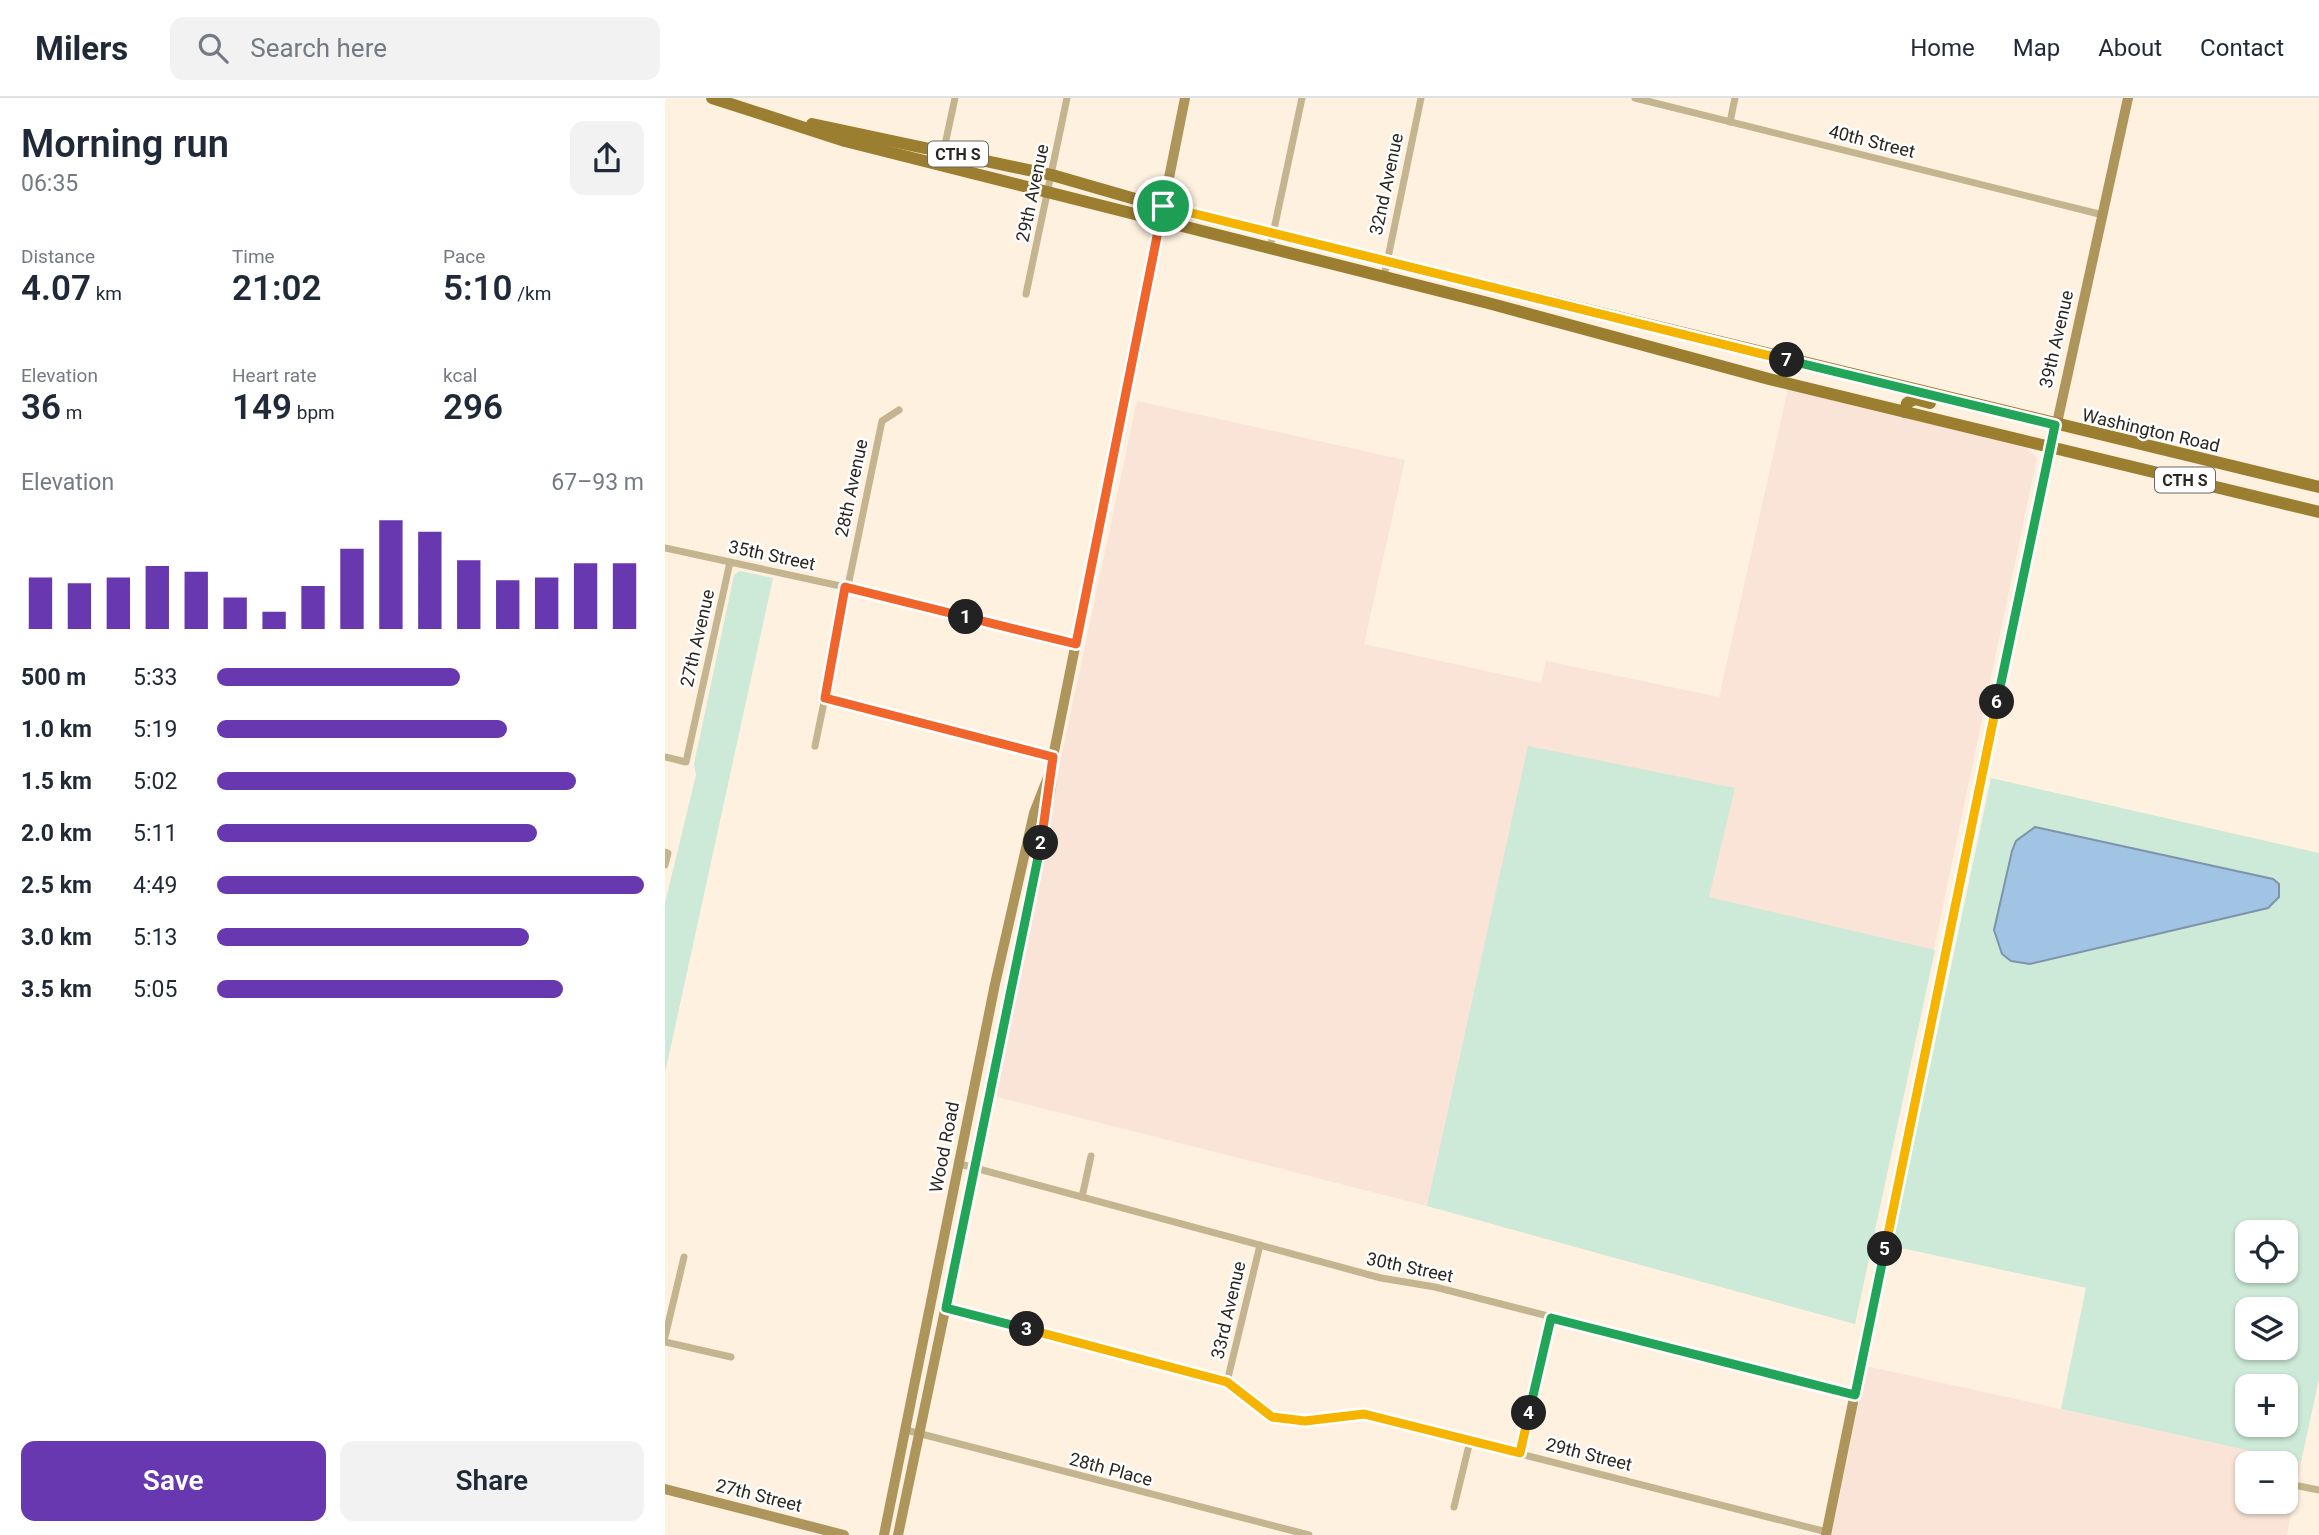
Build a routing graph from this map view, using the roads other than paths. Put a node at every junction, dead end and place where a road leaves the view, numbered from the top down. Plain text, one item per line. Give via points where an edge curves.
1 (712, 98) edge
2 (955, 98) edge
3 (1067, 98) edge
4 (1185, 98) edge
5 (1301, 98) edge
6 (1421, 98) edge
7 (1635, 98) edge
8 (1735, 98) edge
9 (2128, 98) edge
10 (750, 111) junction
11 (1730, 122) junction
12 (944, 150) junction
13 (940, 165) junction
14 (1052, 175) junction
15 (1048, 192) junction
16 (1161, 213) junction
17 (2103, 215) junction
18 (1273, 233) junction
19 (1270, 248) junction
20 (1385, 261) junction
21 (1437, 274) junction
22 (1384, 277) junction
23 (1434, 289) junction
24 (1026, 294) dead end
25 (1972, 405) junction
26 (899, 410) dead end
27 (1905, 412) junction
28 (2055, 425) junction
29 (2051, 448) junction
30 (2319, 487) edge
31 (2319, 512) edge
32 (665, 548) edge
33 (730, 562) junction
34 (845, 587) junction
35 (1076, 644) junction
36 (825, 698) junction
37 (815, 746) dead end
38 (665, 757) edge
39 (1053, 757) junction
40 (1051, 769) junction
41 (666, 852) edge
42 (665, 865) edge
43 (1091, 1157) dead end
44 (960, 1164) junction
45 (975, 1168) junction
46 (1082, 1197) junction
47 (1260, 1245) junction
48 (684, 1257) dead end
49 (946, 1308) junction
50 (1551, 1318) junction
51 (665, 1340) edge
52 (731, 1357) dead end
53 (1227, 1382) junction
54 (1855, 1395) junction
55 (906, 1430) junction
56 (920, 1435) junction
57 (1470, 1441) junction
58 (1520, 1453) junction
59 (2299, 1486) dead end
60 (665, 1489) edge
61 (2319, 1490) edge
62 (1454, 1507) dead end
63 (1826, 1534) edge
64 (844, 1535) edge
65 (884, 1535) edge
66 (898, 1535) edge
67 (1309, 1535) edge

1 - 10 main road, Washington Road / CTH S
2 - 12 street
3 - 14 street, 29th Avenue
4 - 16 street, Wood Road
5 - 18 street
6 - 20 street, 32nd Avenue
7 - 11 street, 40th Street
8 - 11 street
9 - 17 street, 39th Avenue
10 - 12 main road, Washington Road / CTH S
10 - 13 main road, Washington Road / CTH S
11 - 17 street, 40th Street
12 - 13 street
12 - 14 main road, Washington Road / CTH S
13 - 15 main road, Washington Road / CTH S
14 - 15 street, 29th Avenue
14 - 16 main road, Washington Road / CTH S
15 - 16 main road, Washington Road / CTH S
15 - 24 street, 29th Avenue
16 - 18 main road, Washington Road / CTH S
16 - 19 main road, Washington Road / CTH S
16 - 35 street, Wood Road
17 - 28 street, 39th Avenue
18 - 19 street
18 - 20 main road, Washington Road / CTH S
19 - 22 main road, Washington Road / CTH S
20 - 21 main road, Washington Road
20 - 22 street, 32nd Avenue
21 - 23 main road
21 - 25 main road, Washington Road
22 - 23 main road, Washington Road
23 - 27 main road, Washington Road
25 - 27 main road via 1953,408 1915,399 1907,403
25 - 28 main road, Washington Road
26 - 34 street, 28th Avenue via 882,421
27 - 29 main road, Washington Road
28 - 29 street, 39th Avenue
28 - 30 main road, Washington Road / CTH S
29 - 31 main road, Washington Road / CTH S
29 - 54 street, 39th Avenue
32 - 33 street, 35th Street
33 - 34 street, 35th Street
33 - 38 street, 27th Avenue via 686,762
34 - 35 street, 35th Street
34 - 36 street, 28th Avenue
35 - 39 street, Wood Road
36 - 37 street, 28th Avenue
36 - 39 street
39 - 40 street, Wood Road
40 - 44 street, Wood Road via 1034,813 1019,876
40 - 45 street, Wood Road via 1037,869
41 - 42 street
43 - 46 street
44 - 45 street, 30th Street
44 - 55 street, Wood Road
45 - 46 street, 30th Street
45 - 49 street, Wood Road
46 - 47 street, 30th Street
47 - 50 street, 30th Street
47 - 53 street, 33rd Avenue
48 - 51 street
49 - 53 street, 29th Street
49 - 56 street, Wood Road
50 - 54 street, 30th Street
50 - 58 street
51 - 52 street
53 - 57 street, 29th Street via 1272,1417 1305,1421 1364,1414
54 - 63 street, 39th Avenue
55 - 56 street, 28th Place
55 - 65 street, Wood Road
56 - 66 street, Wood Road
56 - 67 street, 28th Place
57 - 58 street, 29th Street
57 - 62 street
58 - 63 street, 29th Street
59 - 61 street
60 - 64 street, 27th Street

